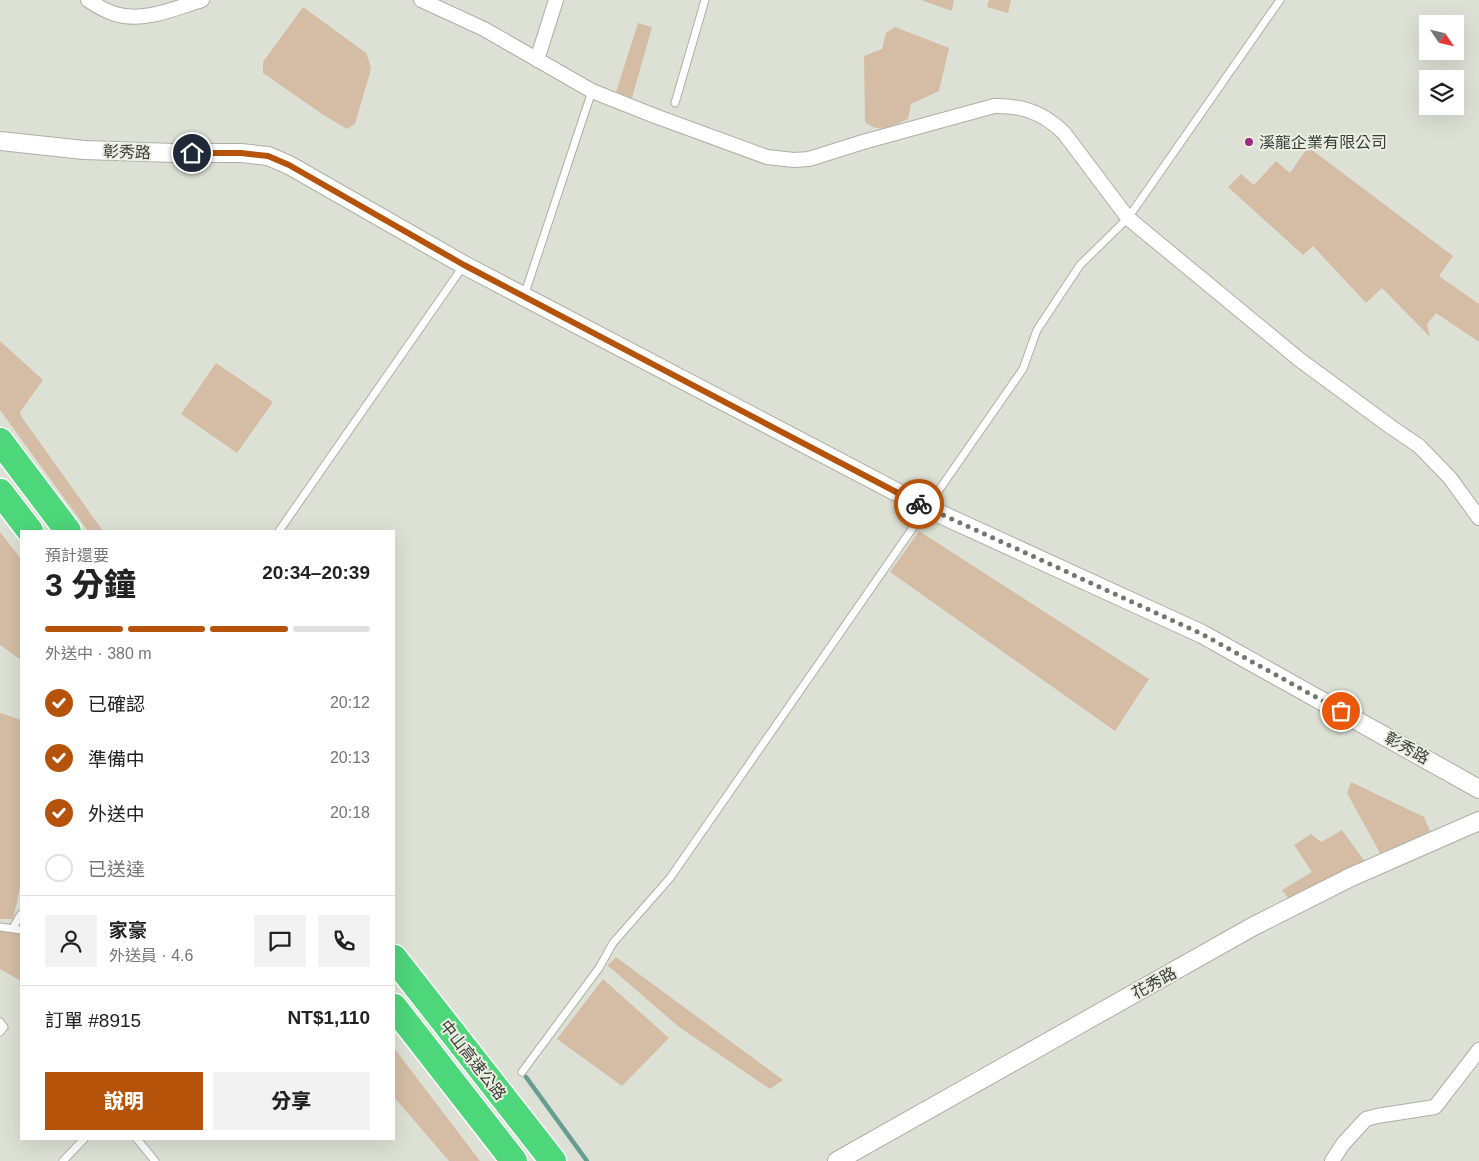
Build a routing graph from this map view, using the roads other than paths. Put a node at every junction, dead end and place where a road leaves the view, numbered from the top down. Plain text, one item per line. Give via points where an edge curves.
1 (88, 0) edge
2 (202, 0) edge
3 (421, 0) edge
4 (556, 0) edge
5 (705, 0) edge
6 (1280, 0) edge
7 (537, 60) junction
8 (592, 91) junction
9 (675, 103) dead end
10 (0, 141) edge
11 (1128, 218) junction
12 (464, 265) junction
13 (524, 296) junction
14 (0, 441) edge
15 (0, 492) edge
16 (927, 508) junction
17 (1479, 518) edge
18 (29, 530) edge
19 (67, 530) edge
20 (280, 530) edge
21 (1479, 789) edge
22 (1479, 821) edge
23 (20, 916) edge
24 (0, 927) edge
25 (13, 928) junction
26 (20, 930) edge
27 (395, 959) edge
28 (395, 1008) edge
29 (0, 1022) edge
30 (0, 1032) edge
31 (1479, 1050) edge
32 (522, 1072) dead end
33 (83, 1140) edge
34 (137, 1140) edge
35 (63, 1161) edge
36 (155, 1161) edge
37 (514, 1161) edge
38 (553, 1161) edge
39 (838, 1161) edge
40 (1332, 1161) edge

1 - 2 street via 114,14 138,17
3 - 7 street via 484,29
4 - 7 street
5 - 9 lane
6 - 11 lane
7 - 8 street
8 - 11 street via 779,160 809,159 983,108 1027,109 1064,133
8 - 13 lane
10 - 12 street, 彰秀路 via 84,150 268,156
11 - 16 lane via 1080,265 1037,330 1023,369
11 - 17 street via 1300,360 1419,446 1450,478
12 - 13 street, 彰秀路
12 - 20 lane
13 - 16 street, 彰秀路
14 - 19 highway
15 - 18 highway
16 - 21 street, 彰秀路 via 1202,634
16 - 32 lane via 670,878 613,943 599,968
22 - 39 street, 花秀路 via 1352,877 1252,928
23 - 25 lane
24 - 25 lane
25 - 26 lane
27 - 38 highway, 中山高速公路
28 - 37 highway, 中山高速公路
29 - 30 lane via 4,1027
31 - 40 street via 1435,1107 1366,1119
33 - 35 lane
34 - 36 lane

